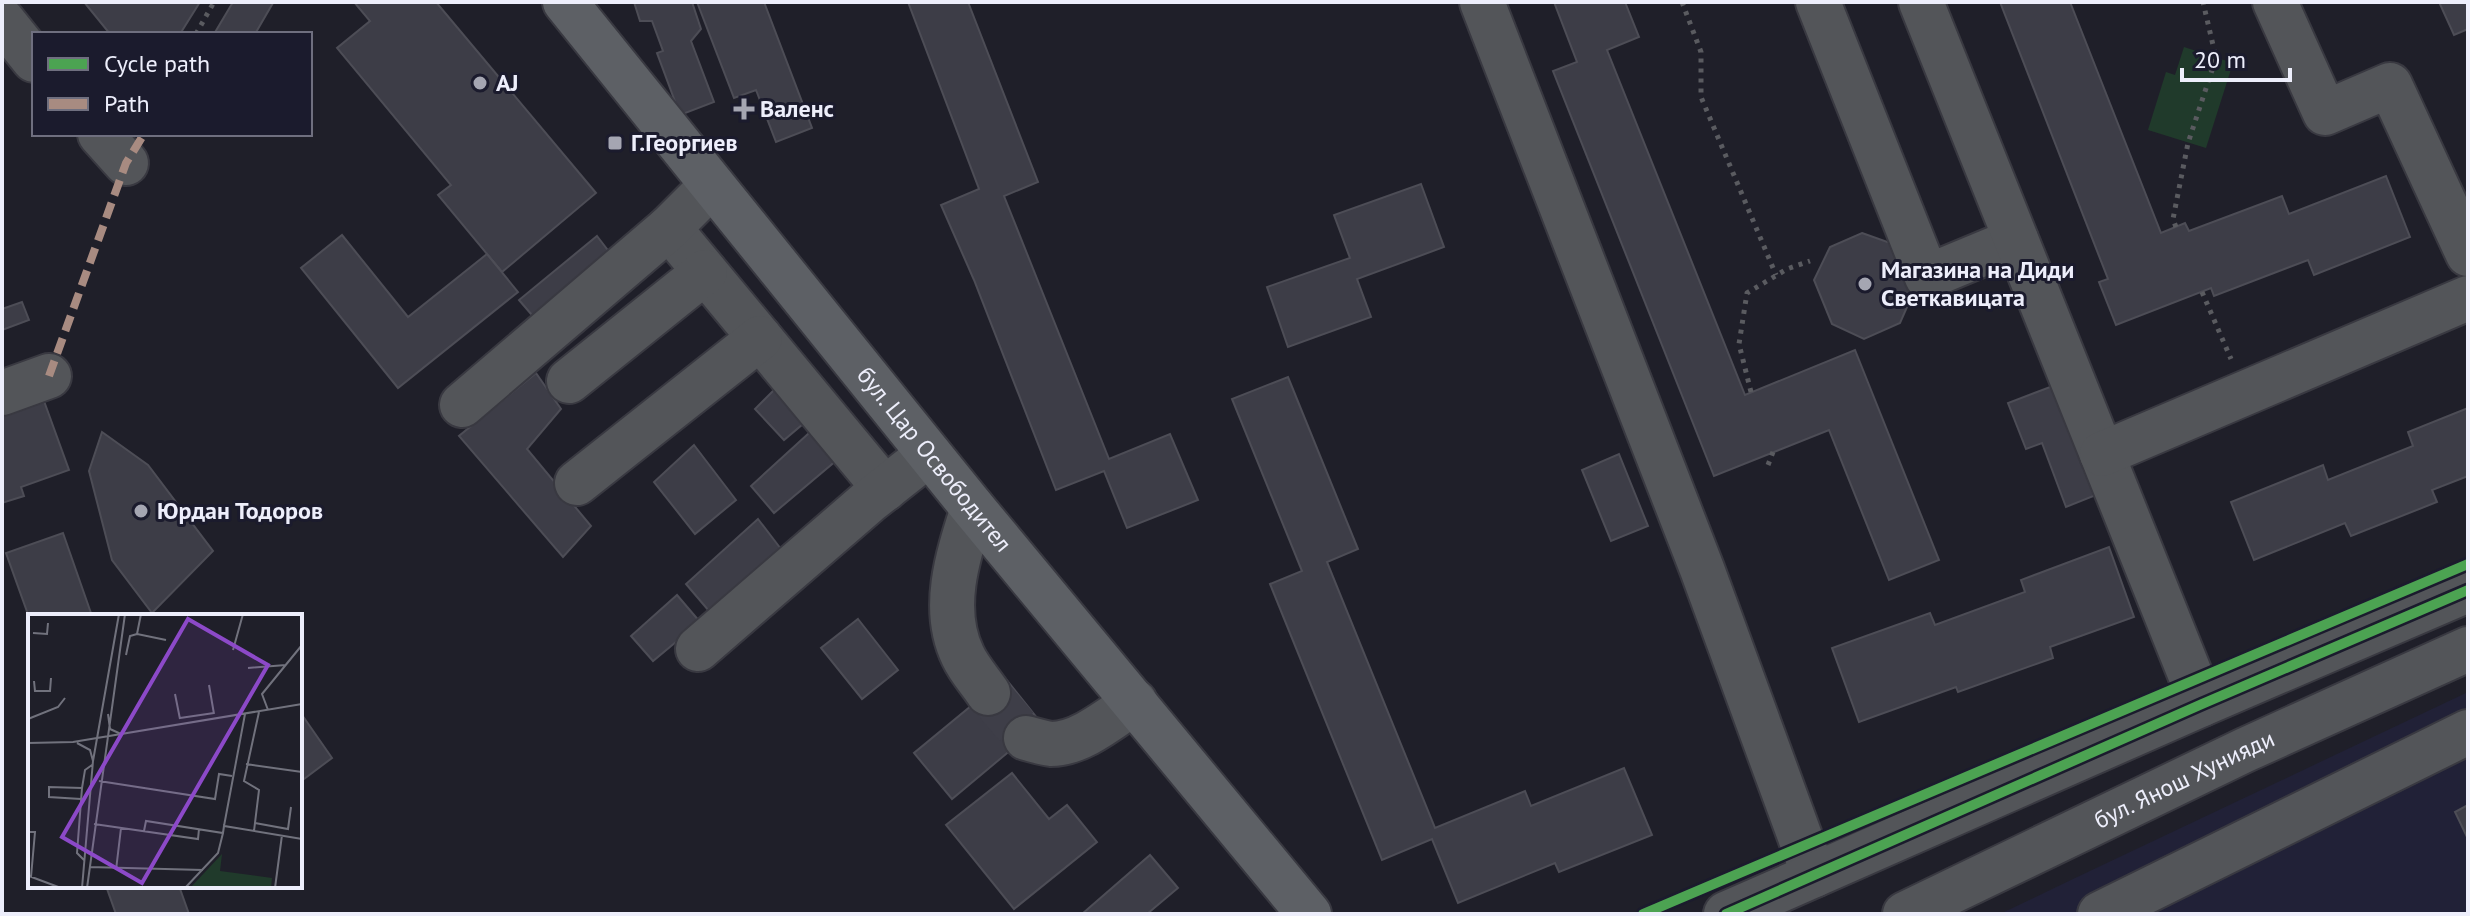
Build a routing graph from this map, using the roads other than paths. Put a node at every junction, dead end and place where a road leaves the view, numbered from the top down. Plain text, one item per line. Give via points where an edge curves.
1 (565, 2) edge
2 (1482, 2) edge
3 (1818, 2) edge
4 (1921, 2) edge
5 (2275, 2) edge
6 (2, 20) edge
7 (32, 58) edge
8 (712, 185) junction
9 (669, 228) junction
10 (2016, 240) junction
11 (2468, 254) edge
12 (705, 272) junction
13 (2468, 298) edge
14 (760, 338) junction
15 (49, 376) dead end
16 (569, 381) dead end
17 (2, 393) edge
18 (462, 405) dead end
19 (929, 454) junction
20 (2102, 454) junction
21 (577, 483) dead end
22 (885, 489) junction
23 (973, 508) junction
24 (2468, 590) edge
25 (698, 649) dead end
26 (2468, 649) edge
27 (988, 693) tunnel mouth
28 (1135, 702) junction
29 (2202, 704) junction
30 (2468, 732) edge
31 (1026, 738) dead end
32 (1814, 875) junction
33 (1307, 912) edge
34 (1726, 914) edge
35 (1905, 914) edge
36 (2100, 914) edge

1 - 8 main road, бул. Цар Освободител
2 - 32 street via 1707,581
3 - 10 street via 1927,277
4 - 10 street
5 - 11 street via 2325,113 2390,85
6 - 7 street
8 - 9 street
8 - 19 main road, бул. Цар Освободител
9 - 12 street
9 - 18 street
10 - 20 street
12 - 14 street
12 - 16 street
13 - 20 street
14 - 21 street
14 - 22 street
15 - 17 street
19 - 22 street
19 - 23 main road, бул. Цар Освободител
20 - 29 street
22 - 25 street
23 - 27 street via 955,566 953,625 963,656
23 - 28 main road, бул. Цар Освободител
24 - 29 street
26 - 35 street, бул. Янош Хунияди
28 - 31 street via 1068,740 1052,744
28 - 33 main road, бул. Цар Освободител
29 - 32 street
30 - 36 street
32 - 34 street

